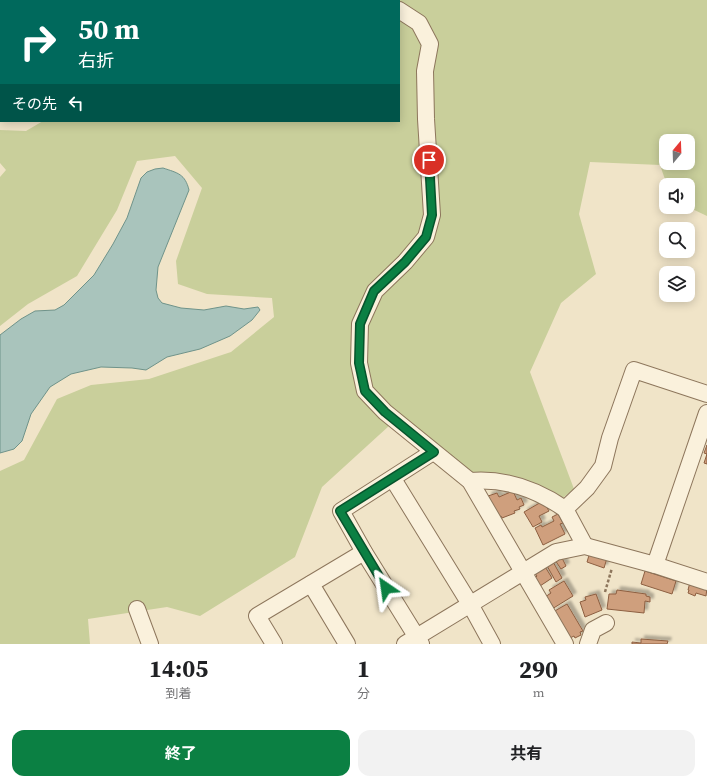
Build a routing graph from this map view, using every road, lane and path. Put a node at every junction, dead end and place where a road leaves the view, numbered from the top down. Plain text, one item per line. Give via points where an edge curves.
1 (400, 11) edge
2 (707, 394) edge
3 (707, 413) edge
4 (434, 452) junction
5 (393, 479) junction
6 (470, 481) junction
7 (565, 509) junction
8 (585, 546) junction
9 (364, 552) junction
10 (616, 554) junction
11 (655, 565) junction
12 (522, 572) junction
13 (707, 582) edge
14 (311, 584) junction
15 (605, 592) dead end
16 (470, 604) junction
17 (137, 609) dead end
18 (606, 622) dead end
19 (414, 642) edge
20 (150, 644) edge
21 (274, 644) edge
22 (347, 644) edge
23 (492, 644) edge
24 (565, 644) edge
25 (588, 644) edge

1 - 4 street via 419,23 430,44 425,71 432,215 426,237 405,262 374,291 360,324 359,363 365,391 385,412
2 - 7 street via 634,370 603,466 587,488
3 - 11 street
4 - 5 street
4 - 6 street
5 - 9 street via 340,511
5 - 16 street
6 - 7 street via 506,482 548,497
6 - 12 street
7 - 8 street
8 - 10 street
8 - 12 street via 556,552
9 - 14 street
9 - 19 street
10 - 11 street
10 - 15 path
11 - 13 street
12 - 16 street
12 - 24 street
14 - 21 street via 257,616
14 - 22 street
16 - 19 street
16 - 23 street
17 - 20 street
18 - 25 street via 593,630

